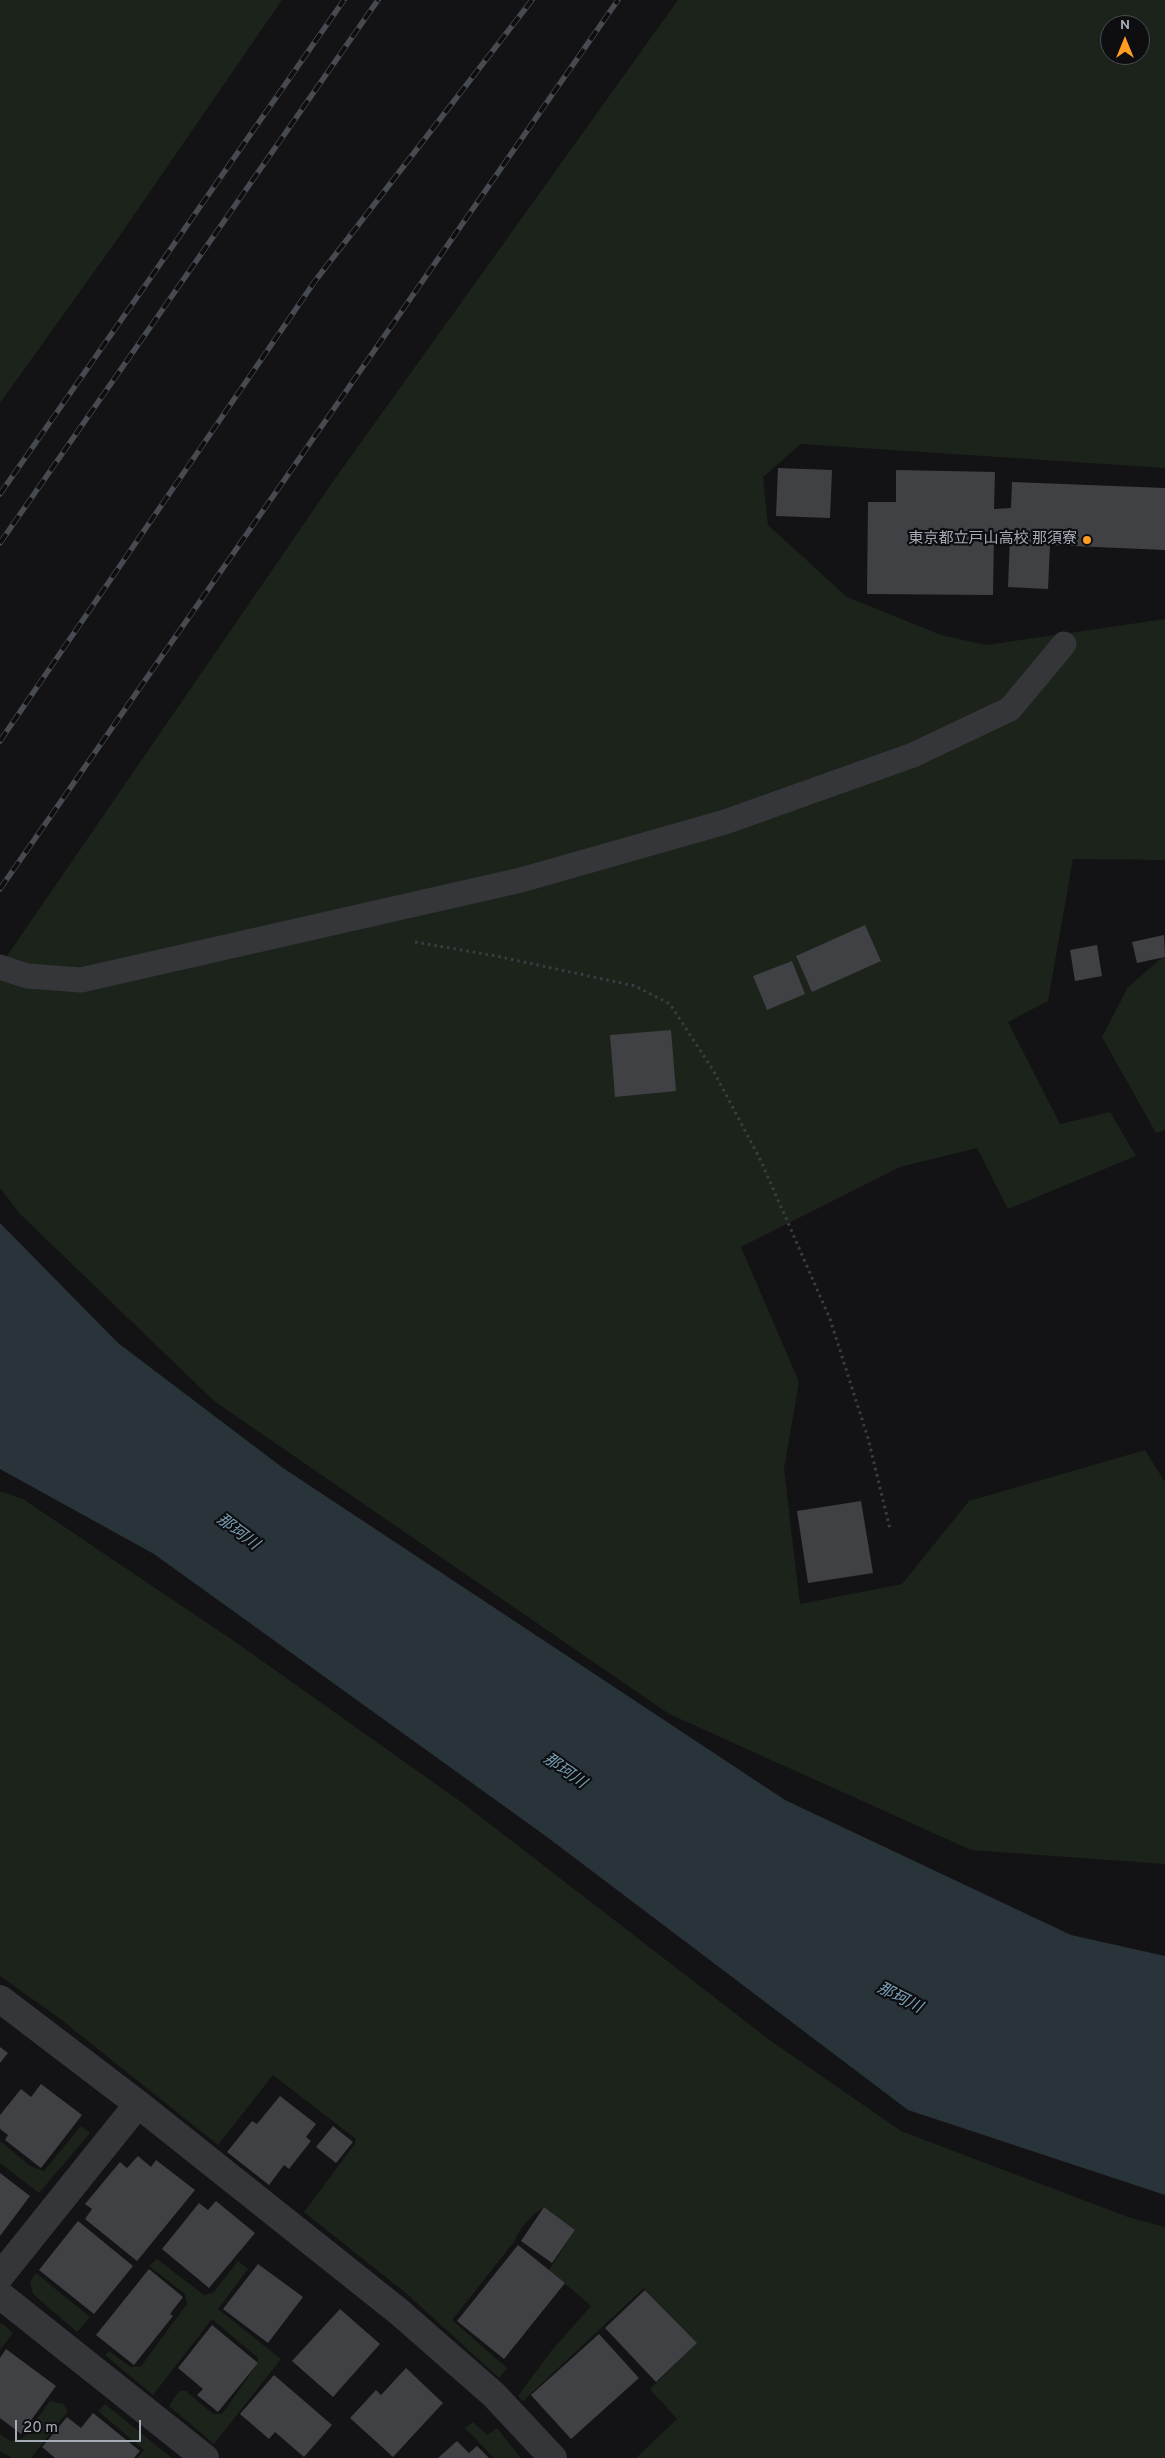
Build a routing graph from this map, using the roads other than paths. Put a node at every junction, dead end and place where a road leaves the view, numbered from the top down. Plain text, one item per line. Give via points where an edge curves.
1 (1064, 644) dead end
2 (0, 967) edge
3 (0, 1999) edge
4 (138, 2104) junction
5 (0, 2276) edge
6 (0, 2295) edge
7 (205, 2458) edge
8 (553, 2458) edge

1 - 2 lane via 1010,709 913,755 725,822 521,880 81,980 26,976
3 - 4 street
4 - 5 street
4 - 8 street via 398,2311 494,2395
6 - 7 street

